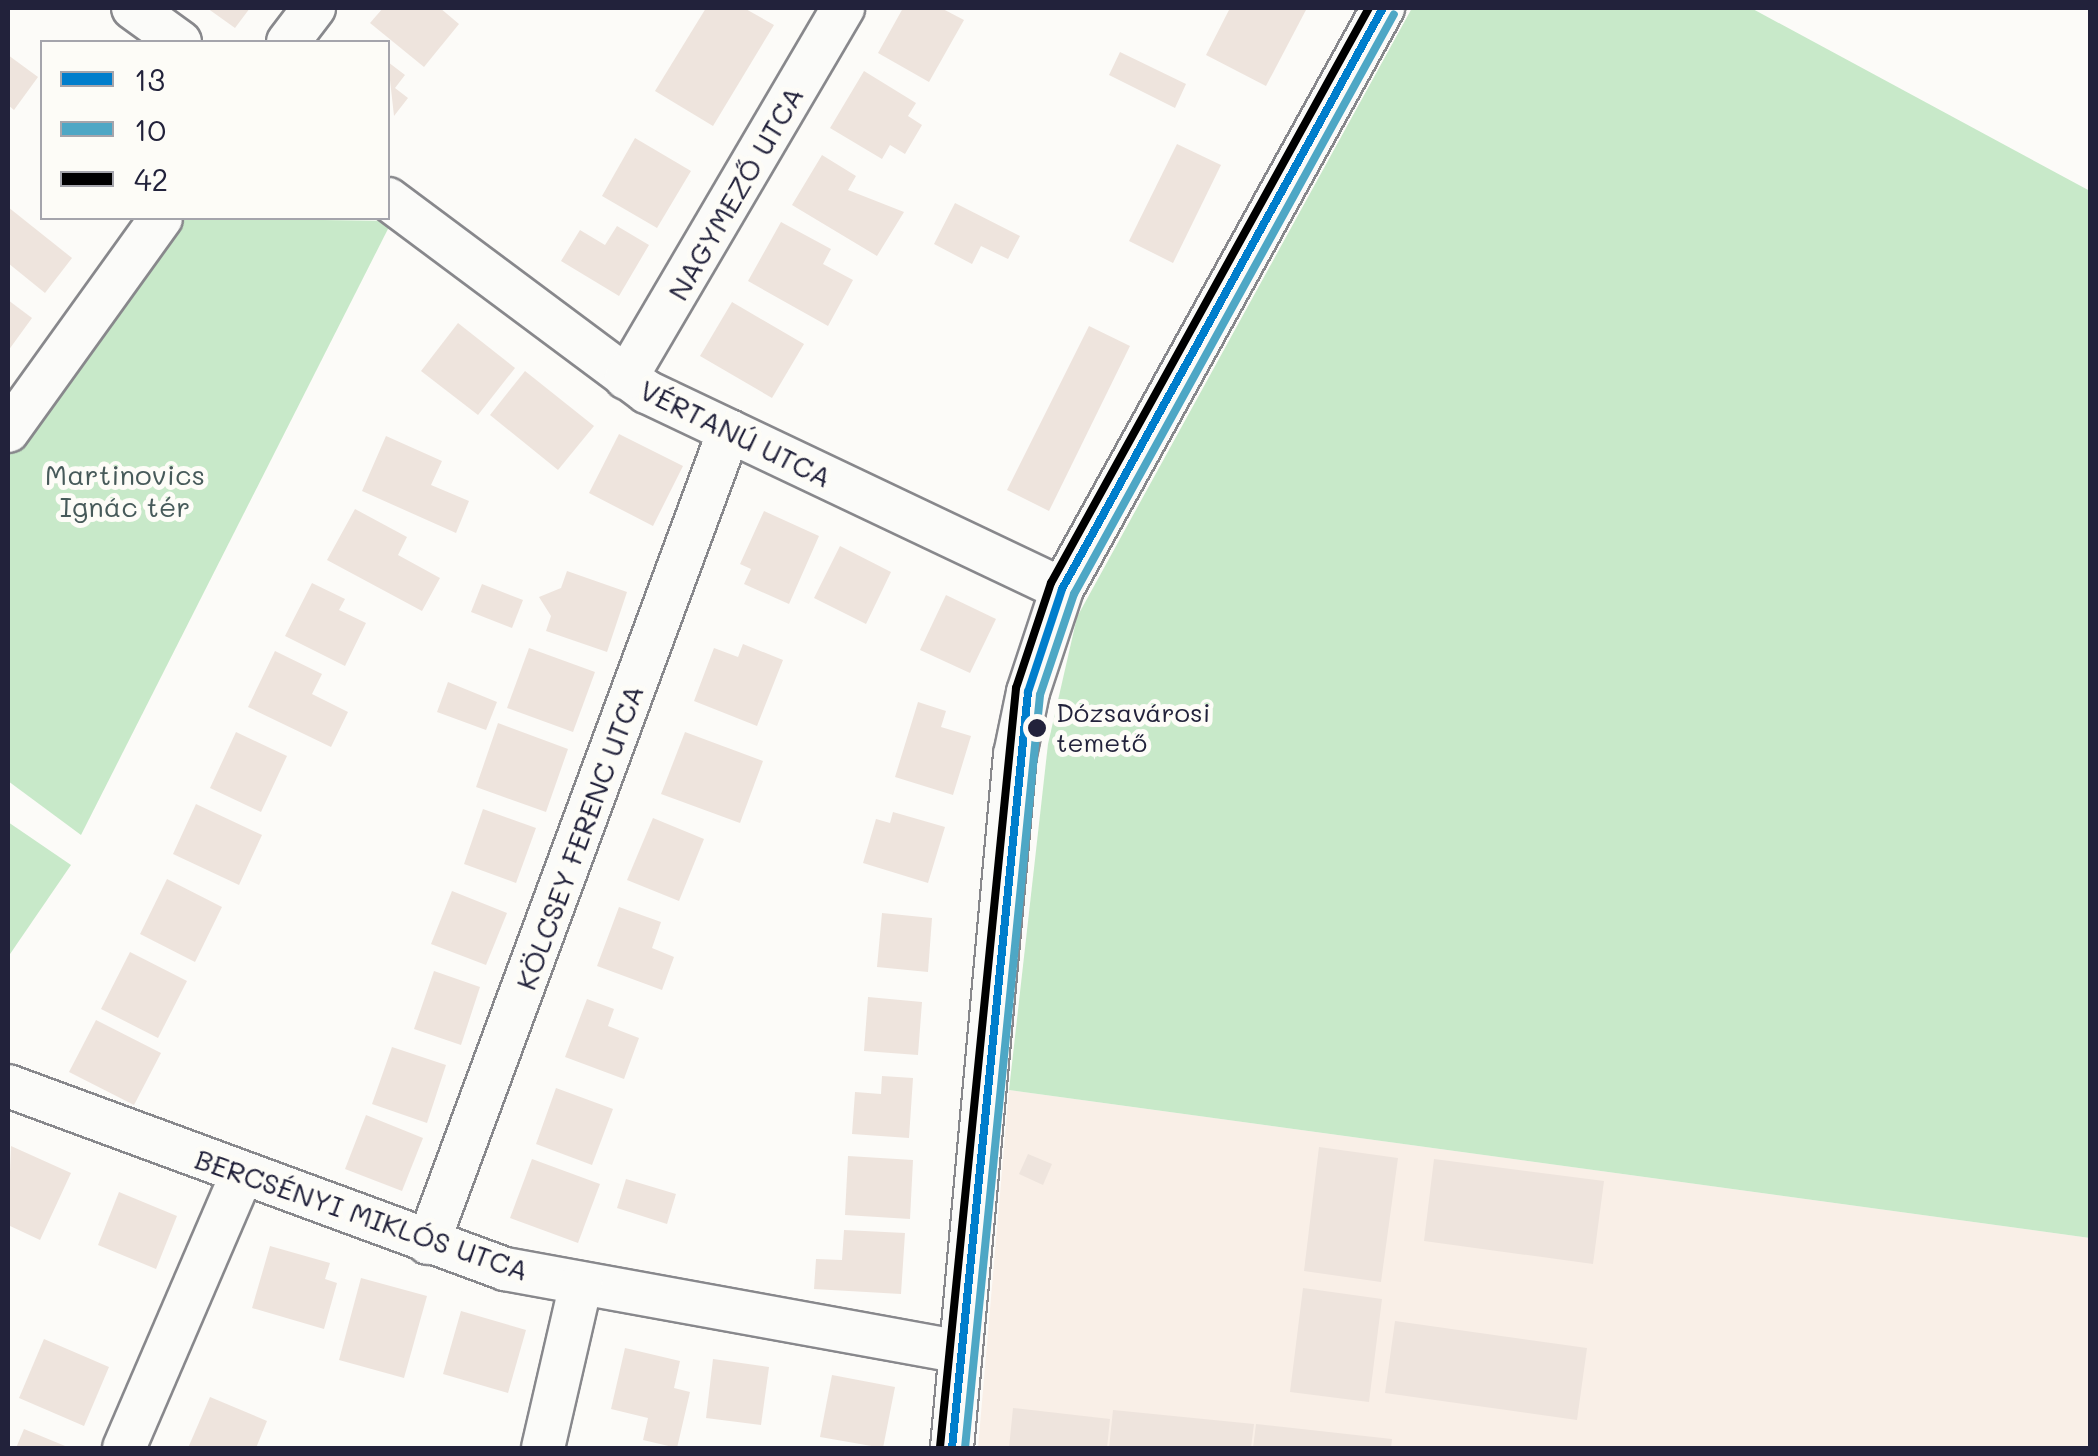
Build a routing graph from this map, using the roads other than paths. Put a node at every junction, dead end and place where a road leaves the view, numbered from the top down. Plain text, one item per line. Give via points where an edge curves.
1 (133, 8) edge
2 (314, 8) edge
3 (843, 8) edge
4 (1383, 8) edge
5 (177, 40) edge
6 (290, 40) edge
7 (390, 201) edge
8 (160, 220) edge
9 (626, 378) junction
10 (729, 431) junction
11 (8, 432) edge
12 (1062, 589) junction
13 (8, 1086) edge
14 (242, 1174) junction
15 (428, 1243) junction
16 (581, 1283) junction
17 (961, 1352) junction
18 (124, 1448) edge
19 (543, 1448) edge
20 (952, 1448) edge

1 - 5 street
2 - 6 street
3 - 9 street, NAGYMEZŐ UTCA
4 - 12 street
7 - 9 street, VÉRTANÚ UTCA
8 - 11 street
9 - 10 street, VÉRTANÚ UTCA
10 - 12 street, VÉRTANÚ UTCA
10 - 15 street, KÖLCSEY FERENC UTCA
12 - 17 street via 1015,754
13 - 14 street, BERCSÉNYI MIKLÓS UTCA
14 - 15 street, BERCSÉNYI MIKLÓS UTCA
14 - 18 street
15 - 16 street, BERCSÉNYI MIKLÓS UTCA
16 - 17 street, BERCSÉNYI MIKLÓS UTCA
16 - 19 street
17 - 20 street

